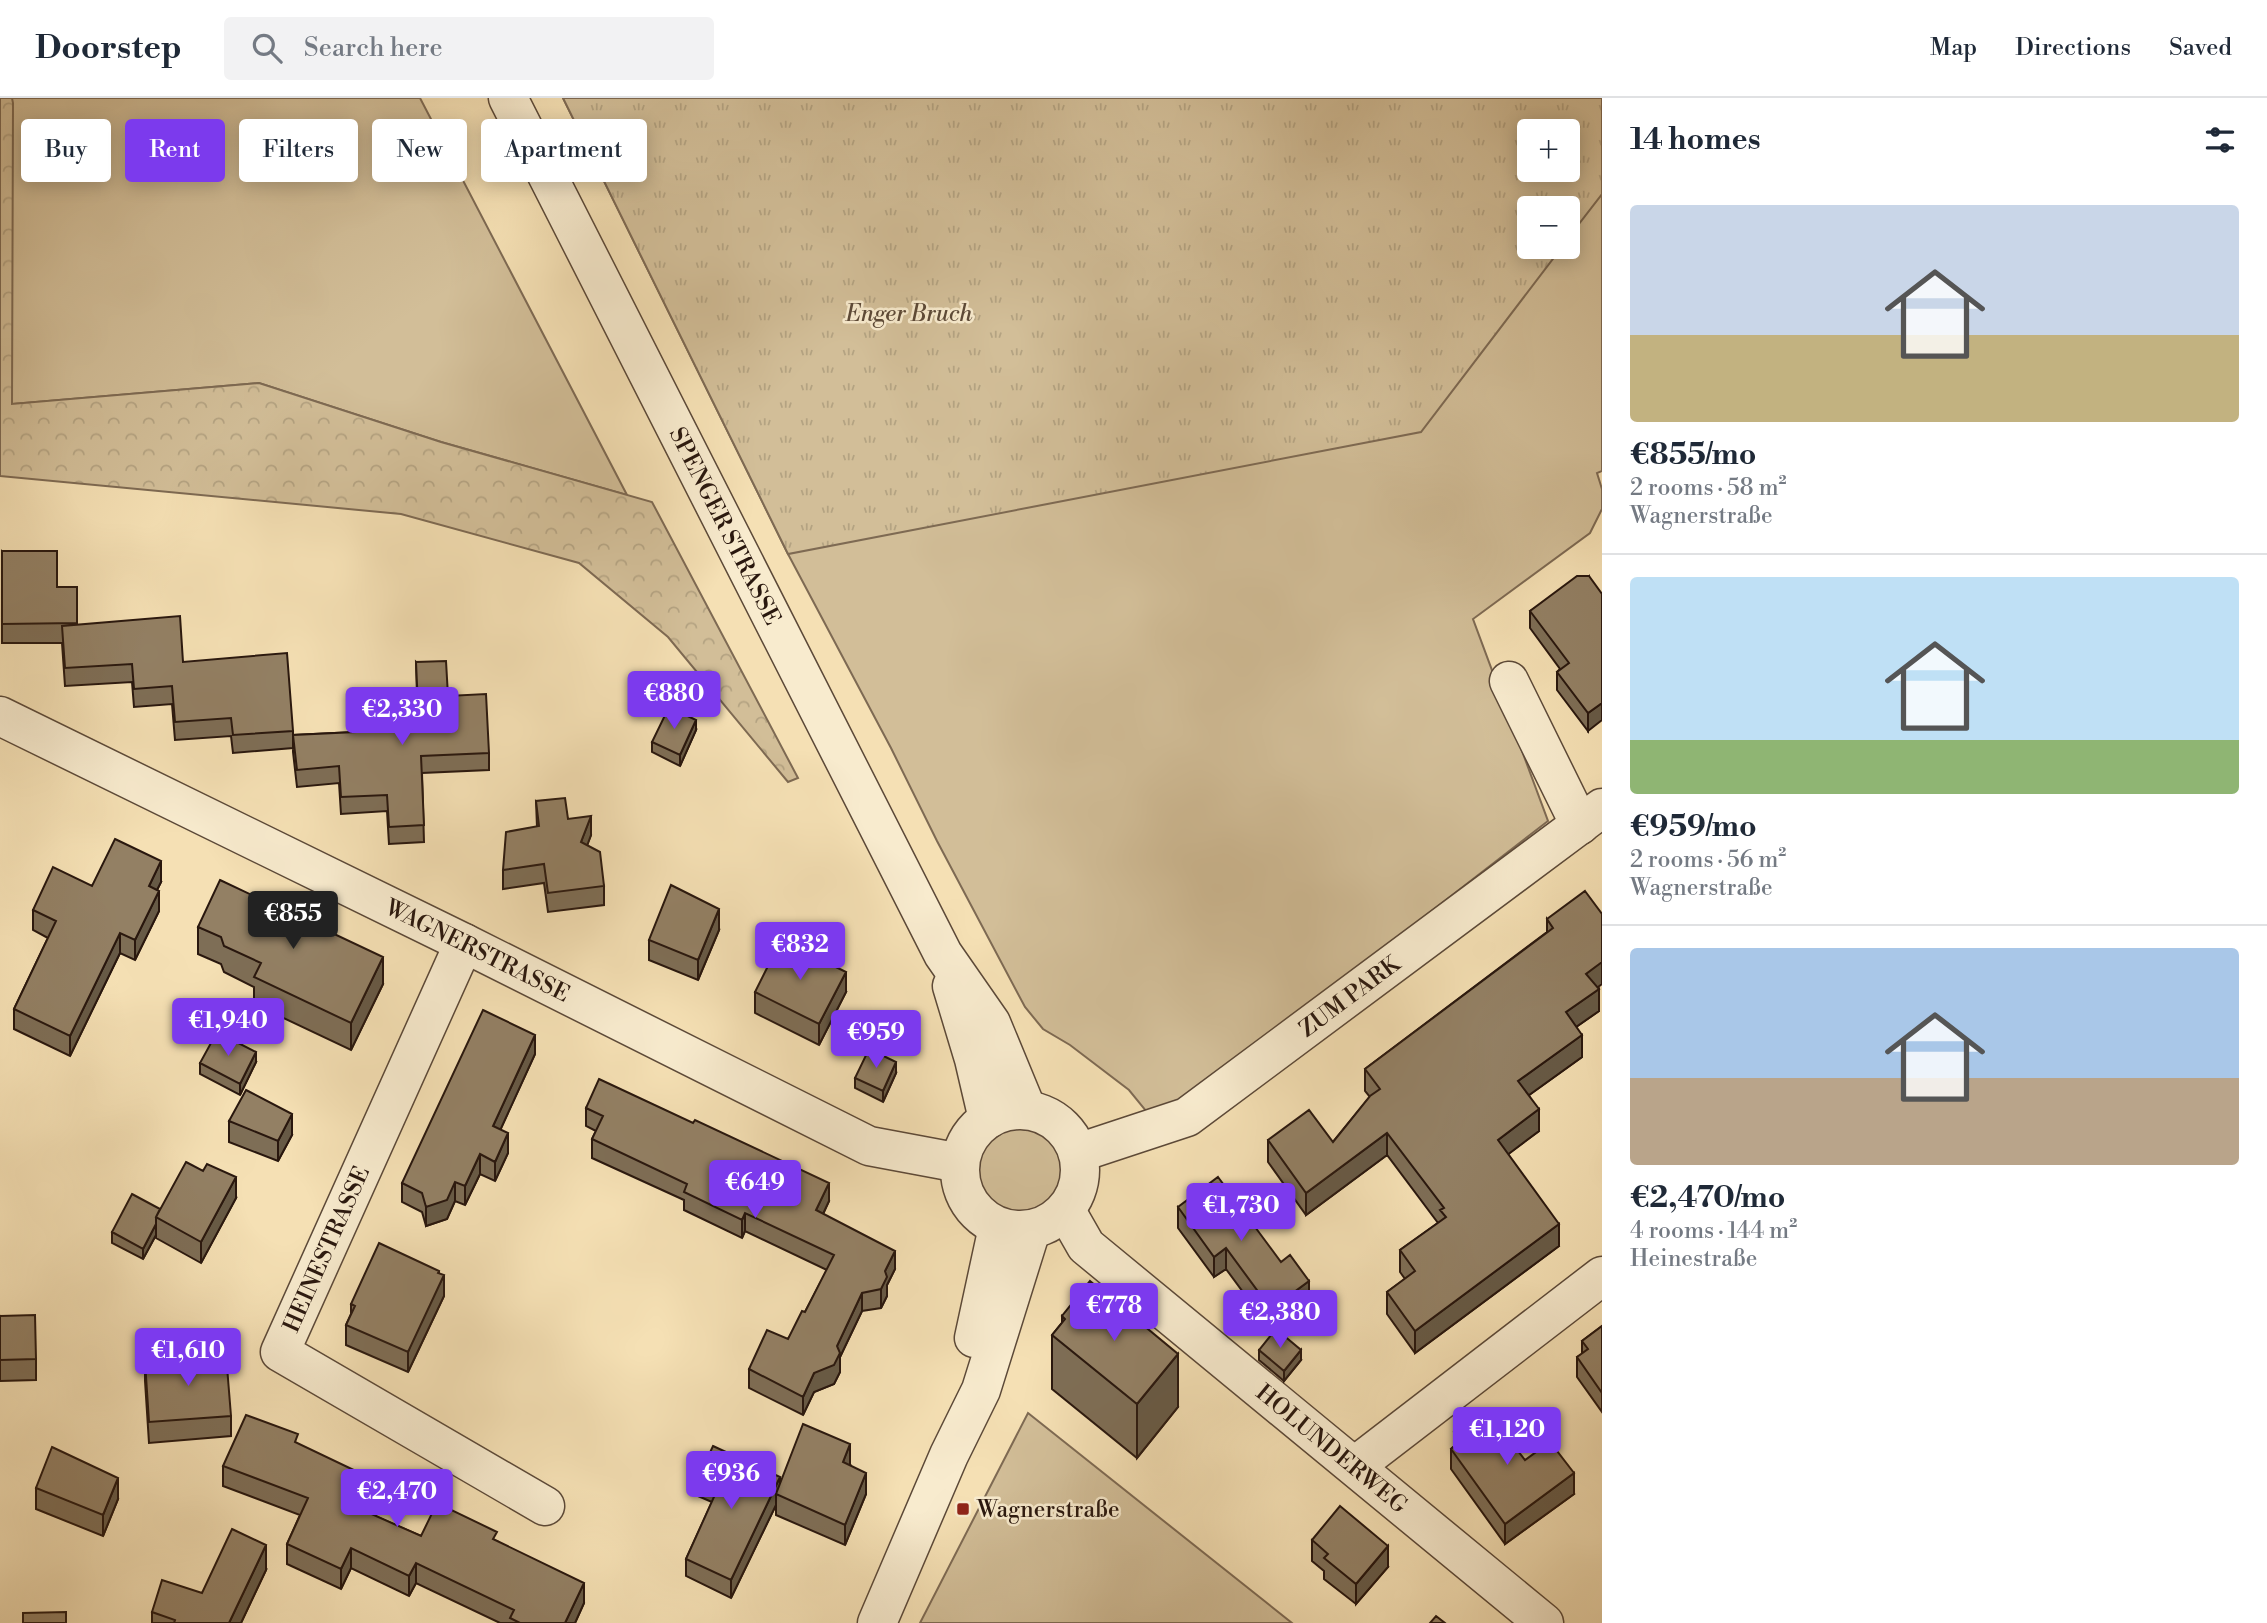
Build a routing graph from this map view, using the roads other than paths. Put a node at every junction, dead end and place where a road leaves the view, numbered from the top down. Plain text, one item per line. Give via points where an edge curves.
1 (508, 98) edge
2 (1509, 681) dead end
3 (0, 716) edge
4 (1591, 817) edge
5 (464, 943) junction
6 (943, 954) junction
7 (1027, 1110) junction
8 (988, 1119) junction
9 (1078, 1153) junction
10 (960, 1163) junction
11 (1066, 1211) junction
12 (1015, 1228) junction
13 (1602, 1276) edge
14 (1355, 1466) junction
15 (545, 1506) dead end
16 (877, 1623) edge
17 (1544, 1623) edge

1 - 6 street, SPENGER STRASSE
2 - 4 street
3 - 5 street, WAGNERSTRASSE
4 - 9 street, ZUM PARK via 1187,1118
5 - 10 street, WAGNERSTRASSE via 869,1146
5 - 15 street, HEINESTRASSE via 280,1352
6 - 7 street, SPENGER STRASSE via 991,1023
6 - 8 street, SPENGER STRASSE
7 - 8 street via 1007,1111
7 - 9 street via 1055,1121
8 - 10 street via 969,1138
9 - 11 street via 1080,1183
10 - 12 street via 967,1199 987,1221
11 - 12 street via 1047,1224
11 - 14 street, HOLUNDERWEG via 1086,1246
12 - 16 street via 949,1455
13 - 14 street
14 - 17 street, HOLUNDERWEG

